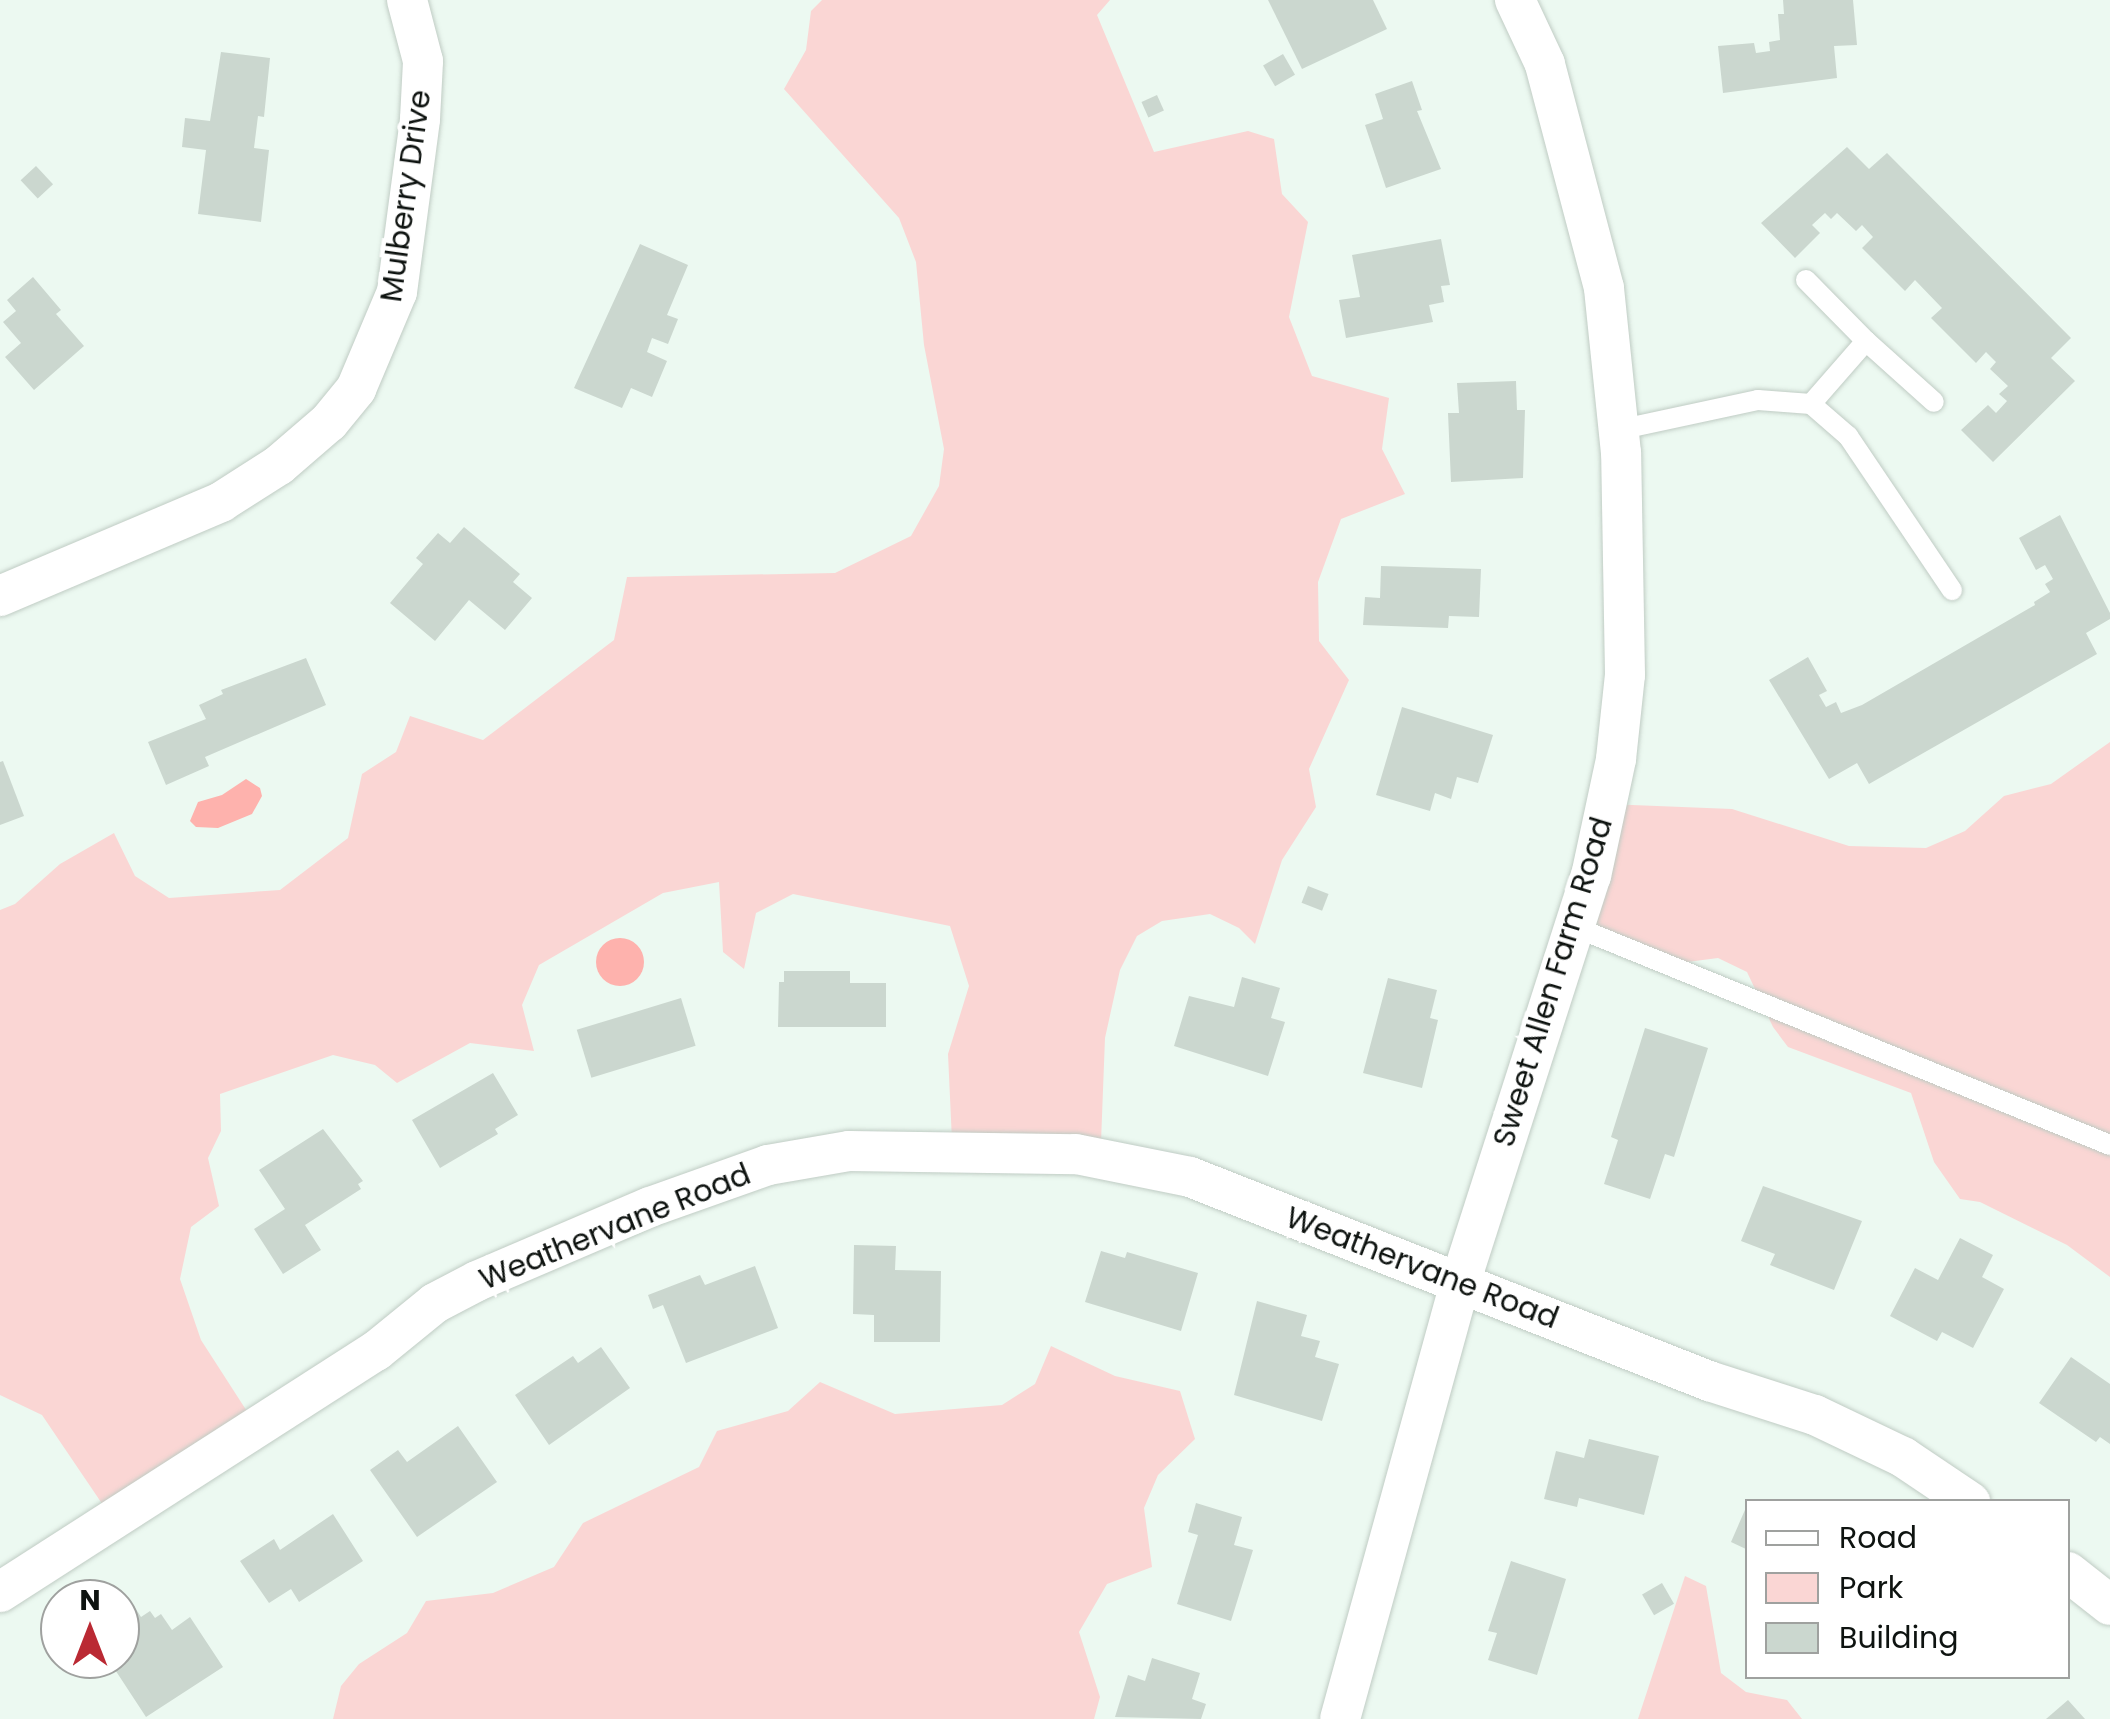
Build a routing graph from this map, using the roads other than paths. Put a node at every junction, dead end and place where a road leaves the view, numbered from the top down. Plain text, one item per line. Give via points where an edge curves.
1 (407, 0) edge
2 (1516, 0) edge
3 (1806, 280) dead end
4 (1866, 341) junction
5 (1934, 402) dead end
6 (1811, 404) junction
7 (1618, 430) junction
8 (1952, 590) dead end
9 (0, 596) edge
10 (1575, 927) junction
11 (2110, 1145) edge
12 (1460, 1283) junction
13 (1966, 1499) edge
14 (2070, 1574) edge
15 (0, 1592) edge
16 (2110, 1605) edge
17 (1340, 1719) edge

1 - 9 street, Mulberry Drive via 424,61 420,119 397,292 356,389 330,422 279,465 220,502
2 - 7 street, Sweet Allen Farm Road via 1545,64 1604,288
3 - 4 lane
4 - 5 lane
4 - 6 lane
6 - 7 lane via 1758,400
6 - 8 lane via 1848,436
7 - 10 street, Sweet Allen Farm Road via 1625,675 1616,759
10 - 11 lane
10 - 12 street, Sweet Allen Farm Road
12 - 13 street, Weathervane Road via 1709,1382 1832,1422 1903,1457
12 - 15 street, Weathervane Road via 1190,1177 1115,1160 1026,1151 849,1151 768,1165 650,1207 435,1303 376,1350
12 - 17 street, Sweet Allen Farm Road
14 - 16 street

